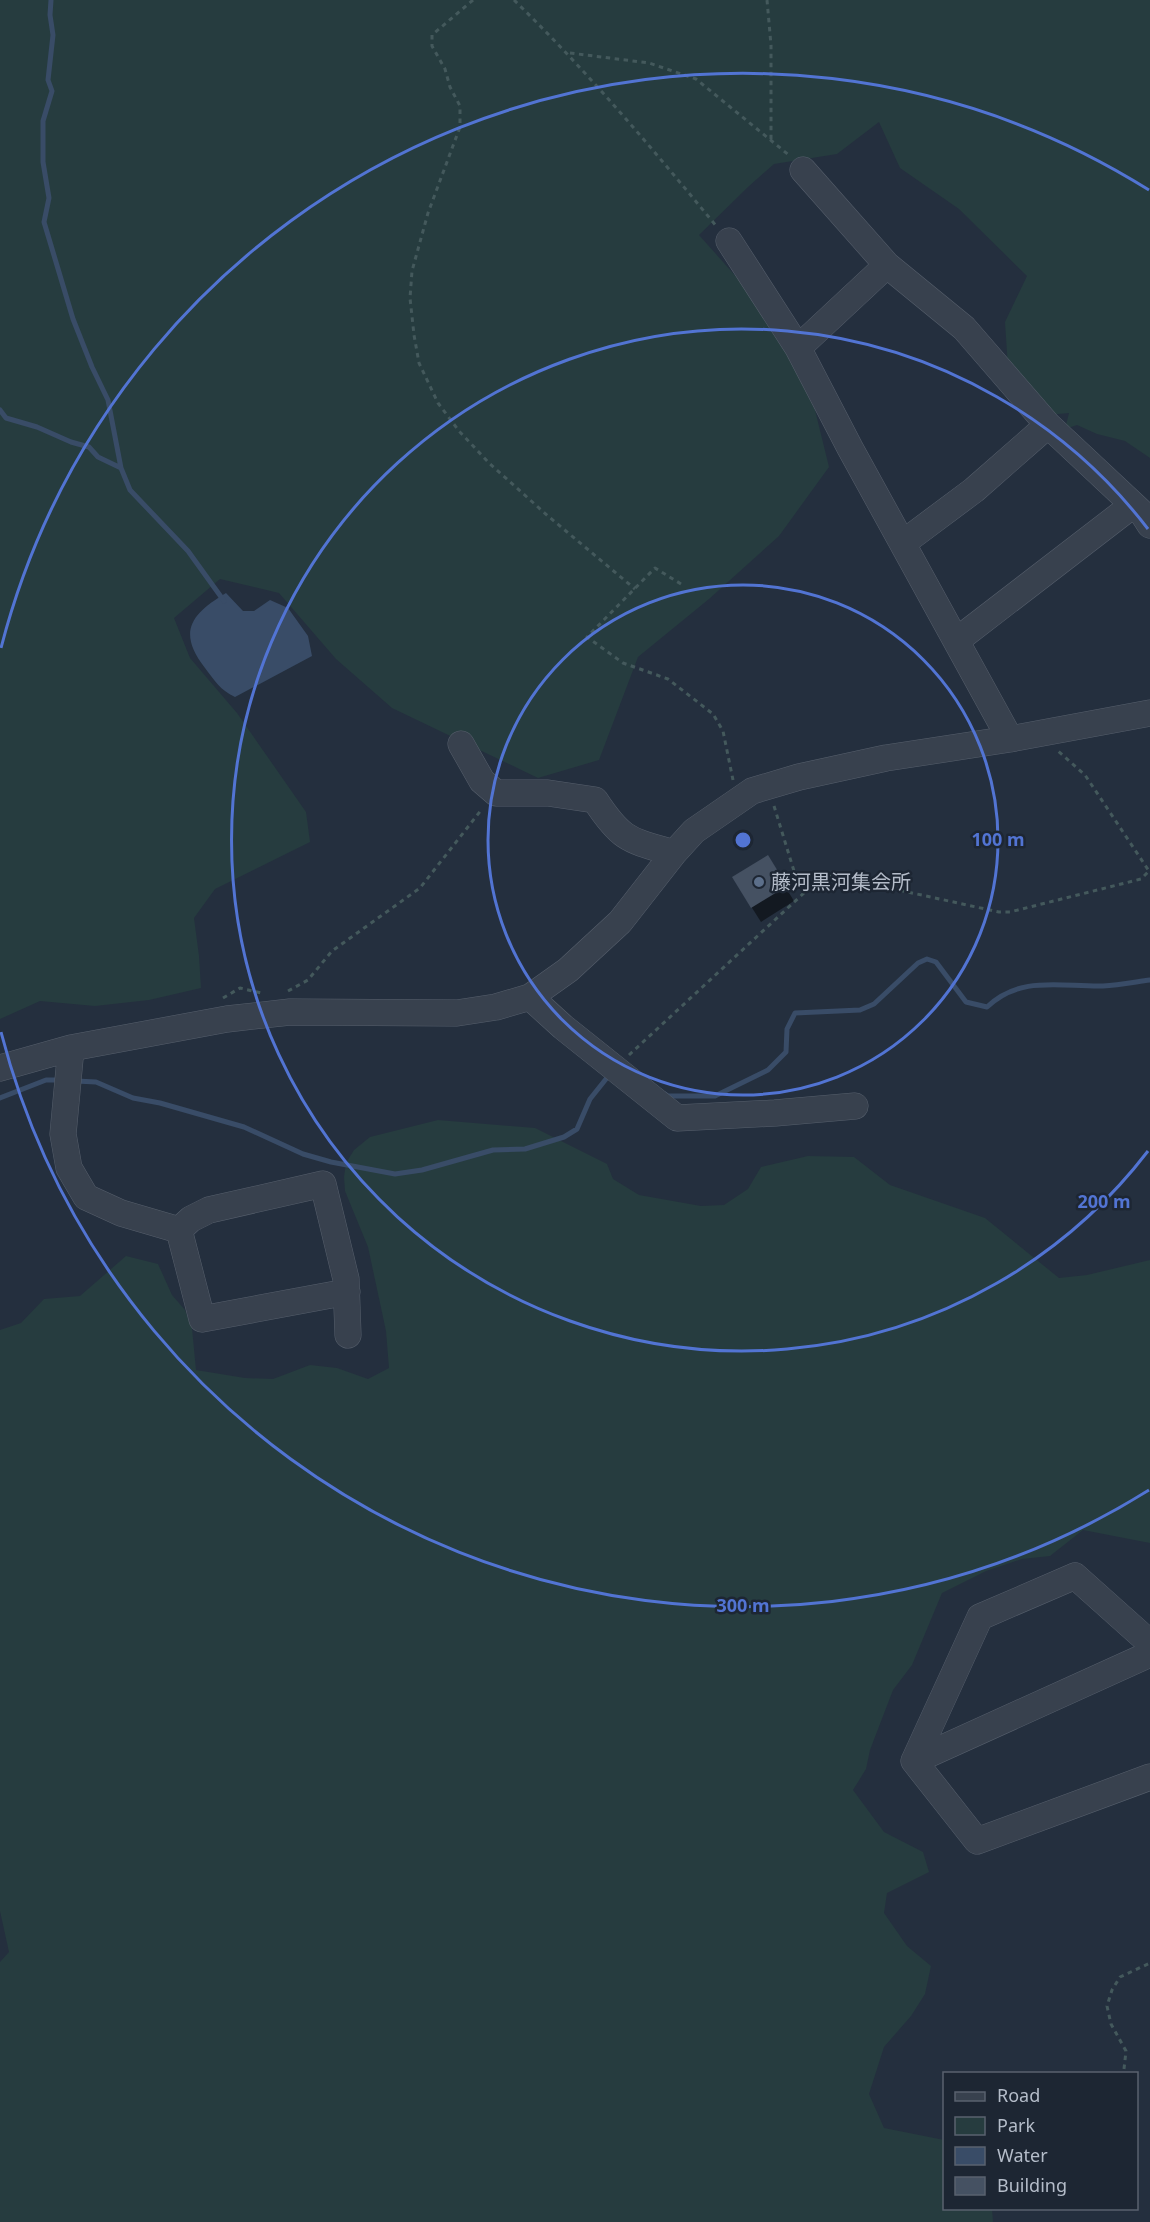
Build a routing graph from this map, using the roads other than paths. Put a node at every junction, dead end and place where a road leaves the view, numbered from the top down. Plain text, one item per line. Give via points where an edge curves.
1 (803, 170) dead end
2 (729, 241) road end
3 (887, 265) junction
4 (798, 348) junction
5 (1048, 425) junction
6 (1142, 515) edge
7 (903, 543) junction
8 (956, 641) junction
9 (1150, 713) edge
10 (1010, 739) junction
11 (461, 744) dead end
12 (675, 853) junction
13 (530, 997) junction
14 (0, 1068) edge
15 (68, 1070) junction
16 (855, 1106) dead end
17 (179, 1230) junction
18 (347, 1292) junction
19 (348, 1335) dead end
20 (1150, 1643) edge
21 (1150, 1654) edge
22 (914, 1761) junction
23 (1150, 1777) edge

1 - 3 street
2 - 4 street
3 - 4 street
3 - 5 street via 964,328
4 - 7 street
5 - 6 street
5 - 7 street via 974,490
6 - 8 street via 1125,511
7 - 8 street
8 - 10 street
9 - 10 street
10 - 12 street via 886,758 752,791 694,831
11 - 12 street via 482,781 496,793 548,793 595,800 611,825 630,840
12 - 13 street via 620,922 568,970
13 - 15 street via 457,1013 290,1012 215,1021
13 - 16 street via 677,1118
14 - 15 street
15 - 17 street via 63,1134 69,1168 86,1197 121,1213
17 - 18 street via 202,1318
17 - 18 street via 209,1210 323,1184
18 - 19 street
20 - 22 street via 1075,1576 980,1617
21 - 22 street
22 - 23 street via 977,1841

